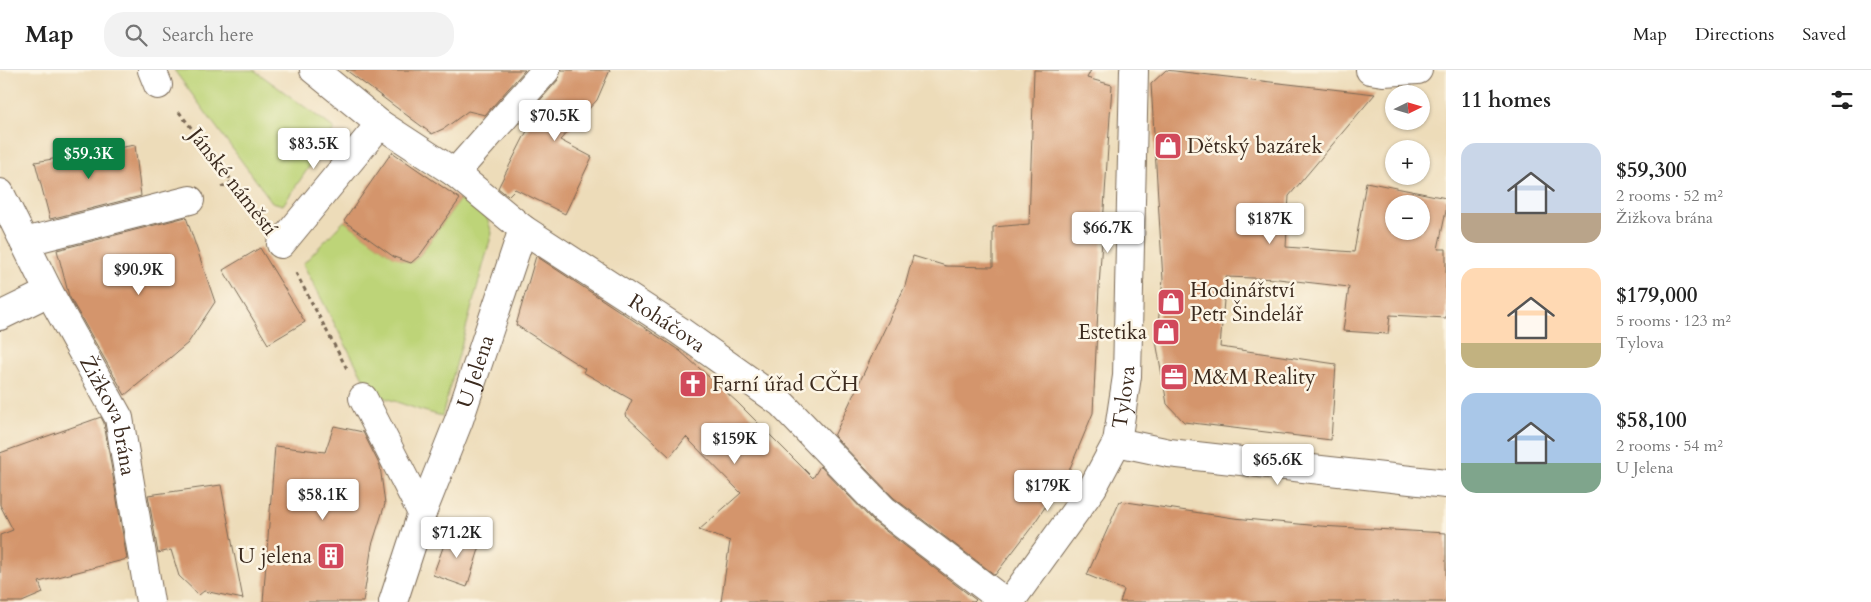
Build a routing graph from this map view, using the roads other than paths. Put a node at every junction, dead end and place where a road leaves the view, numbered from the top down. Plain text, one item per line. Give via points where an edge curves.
1 (314, 70) edge
2 (546, 70) edge
3 (1134, 70) edge
4 (1370, 70) edge
5 (1418, 70) edge
6 (380, 124) junction
7 (455, 173) junction
8 (0, 193) edge
9 (190, 200) dead end
10 (523, 229) junction
11 (24, 242) junction
12 (281, 244) road end
13 (48, 292) junction
14 (0, 316) edge
15 (363, 398) road end
16 (1118, 442) junction
17 (1446, 484) edge
18 (422, 513) junction
19 (150, 602) edge
20 (393, 602) edge
21 (1005, 602) edge
22 (1010, 602) edge

1 - 6 street
2 - 7 street
3 - 16 street, Tylova via 1127,376
4 - 5 street
6 - 7 street, Roháčova
6 - 12 street, Jánské náměstí
7 - 10 street, Roháčova
8 - 11 street, Žižkova brána
9 - 11 street
10 - 18 street, U Jelena via 459,420
10 - 21 street, Roháčova via 680,331 781,403 884,510
11 - 13 street, Žižkova brána
13 - 14 street
13 - 19 street, Žižkova brána via 119,418
15 - 18 street
16 - 17 street via 1169,453
16 - 22 street, Tylova via 1093,487
18 - 20 street, U Jelena

